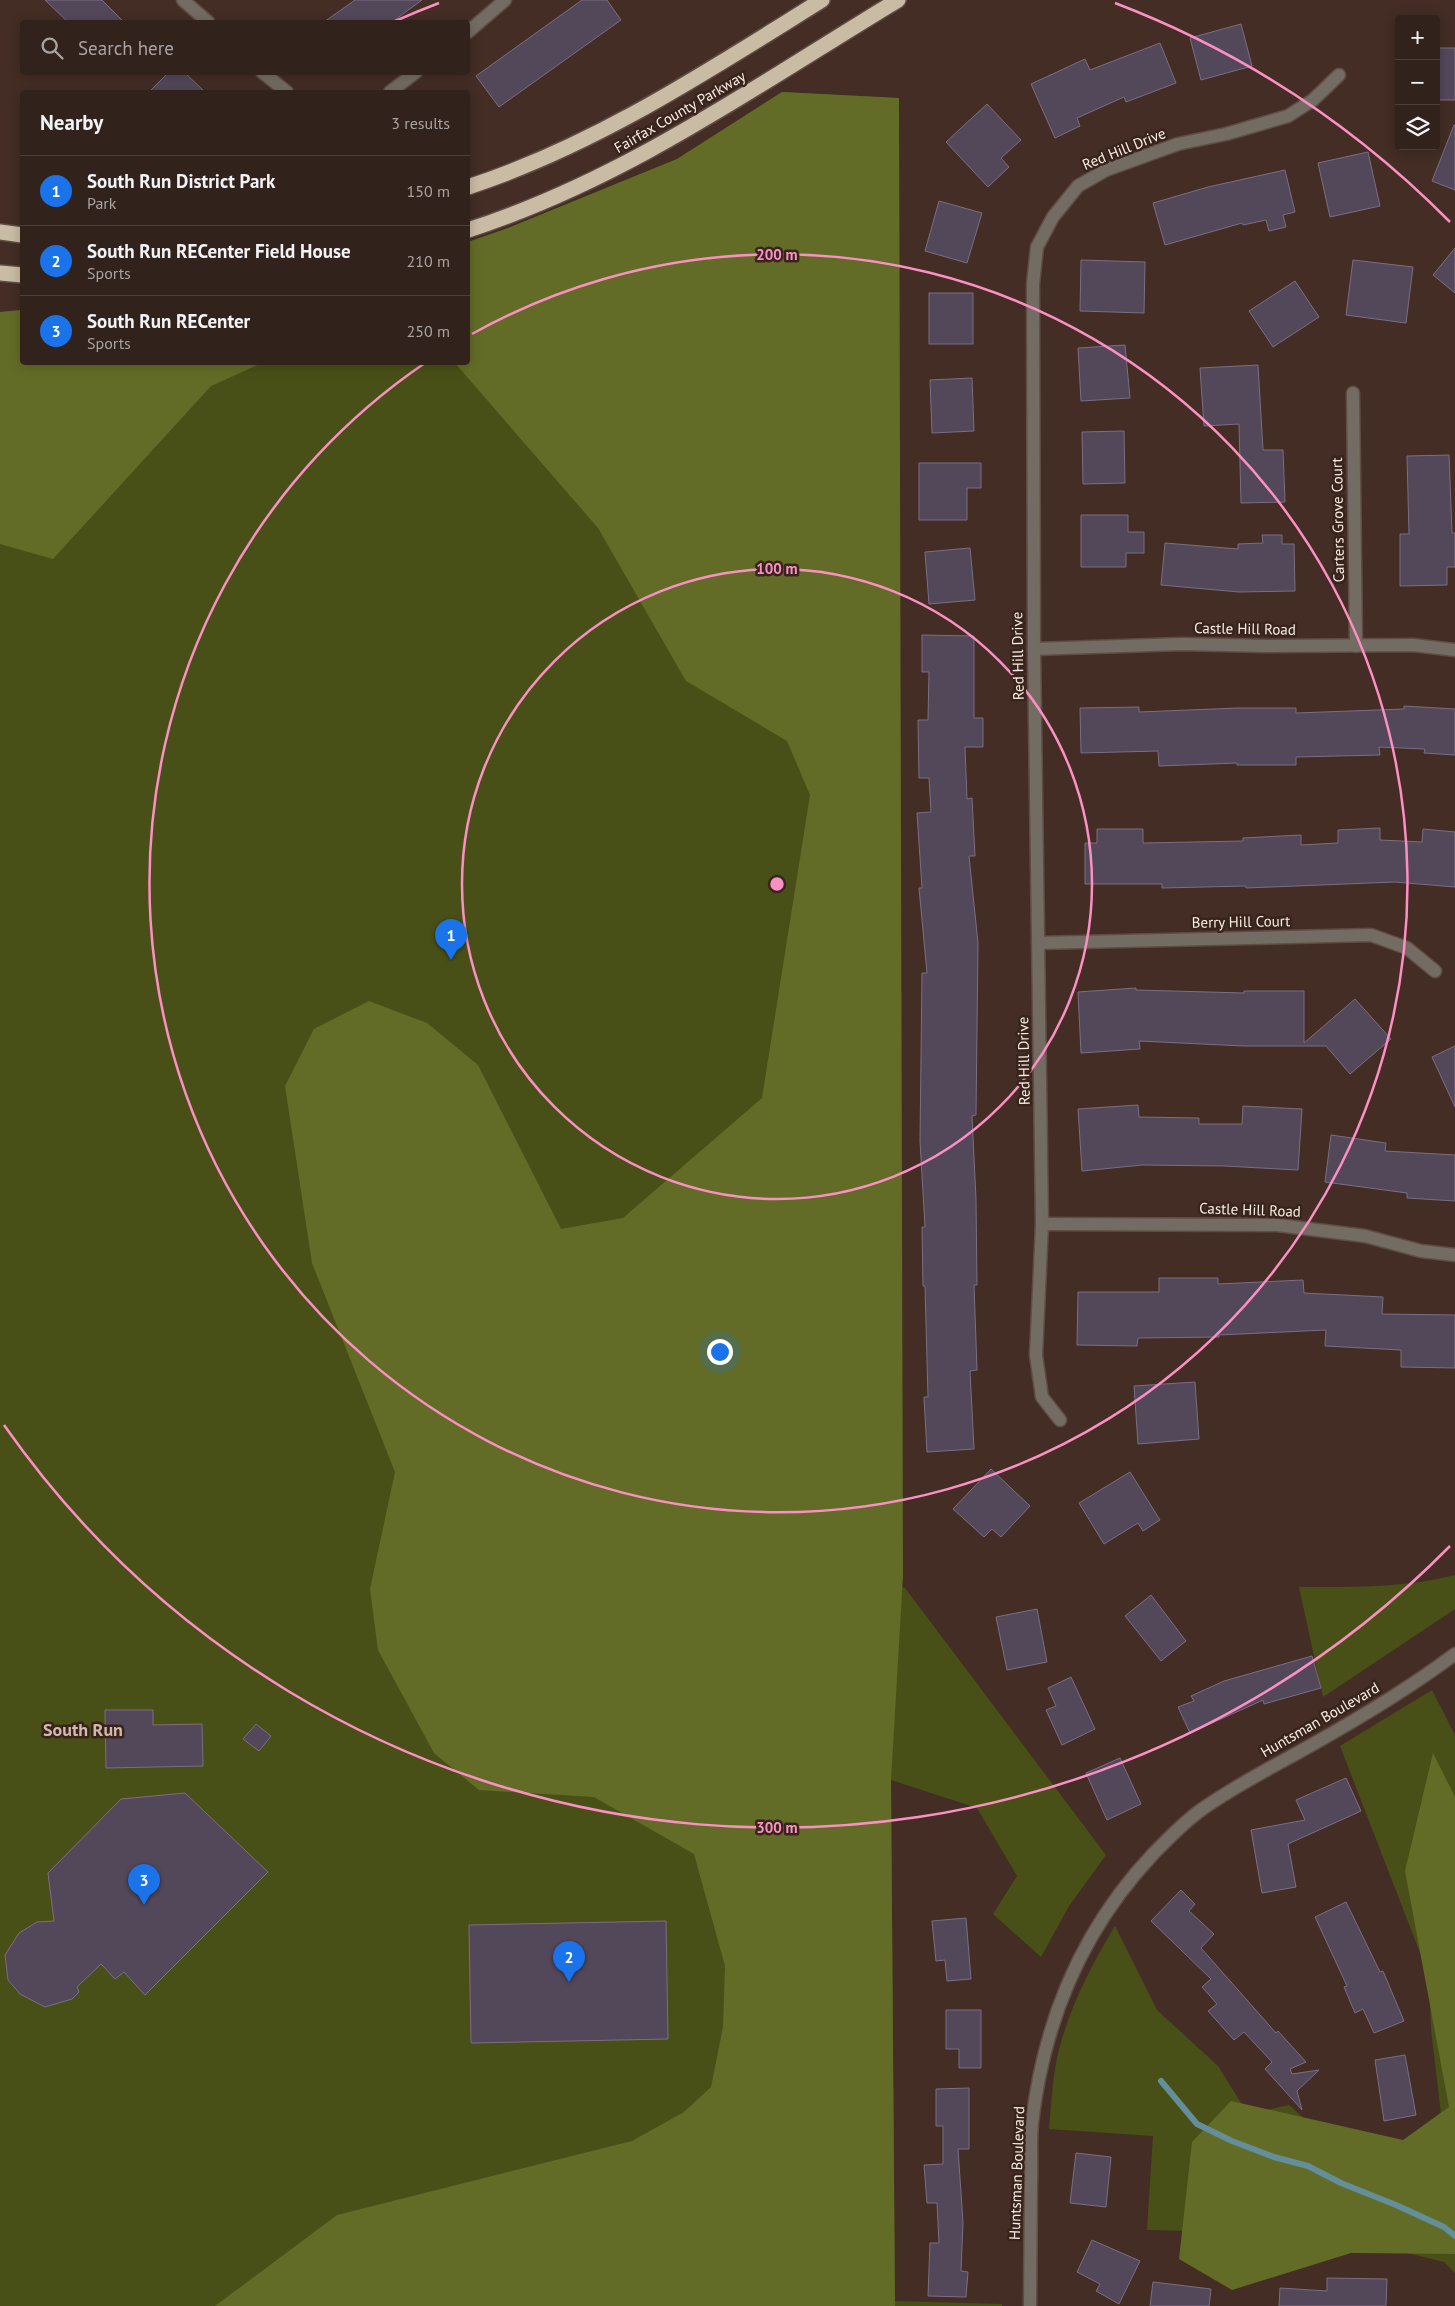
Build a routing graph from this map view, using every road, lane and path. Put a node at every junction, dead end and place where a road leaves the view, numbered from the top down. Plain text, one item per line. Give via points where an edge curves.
1 (183, 0) edge
2 (505, 0) edge
3 (822, 0) edge
4 (898, 0) edge
5 (206, 20) edge
6 (470, 30) edge
7 (266, 75) edge
8 (412, 75) edge
9 (1339, 75) dead end
10 (284, 90) edge
11 (393, 90) edge
12 (470, 186) edge
13 (470, 229) edge
14 (0, 232) edge
15 (20, 235) edge
16 (0, 273) edge
17 (20, 276) edge
18 (1353, 393) dead end
19 (1356, 646) junction
20 (1034, 648) junction
21 (1455, 650) edge
22 (1038, 943) junction
23 (1435, 971) dead end
24 (1042, 1224) junction
25 (1455, 1255) edge
26 (1060, 1420) dead end
27 (1455, 1654) edge
28 (1030, 2306) edge

1 - 5 street
2 - 6 street
3 - 12 highway, Fairfax County Parkway via 623,121 556,154
4 - 13 highway, Fairfax County Parkway via 699,124 632,161 557,197
7 - 10 street
8 - 11 street
9 - 20 street, Red Hill Drive via 1313,100 1288,116 1178,144 1106,170 1078,186 1052,217 1037,247 1033,284
14 - 15 highway
16 - 17 highway
18 - 19 street, Carters Grove Court
19 - 20 street, Castle Hill Road via 1182,644
19 - 21 street, Castle Hill Road via 1413,644
20 - 22 street, Red Hill Drive
22 - 23 street, Berry Hill Court via 1371,935 1407,948
22 - 24 street, Red Hill Drive
24 - 25 street, Castle Hill Road via 1277,1225 1365,1236 1421,1251
24 - 26 street, Red Hill Drive via 1036,1355 1042,1397
27 - 28 street, Huntsman Boulevard via 1389,1700 1200,1810 1129,1880 1103,1916 1073,1971 1049,2033 1038,2079 1032,2126

